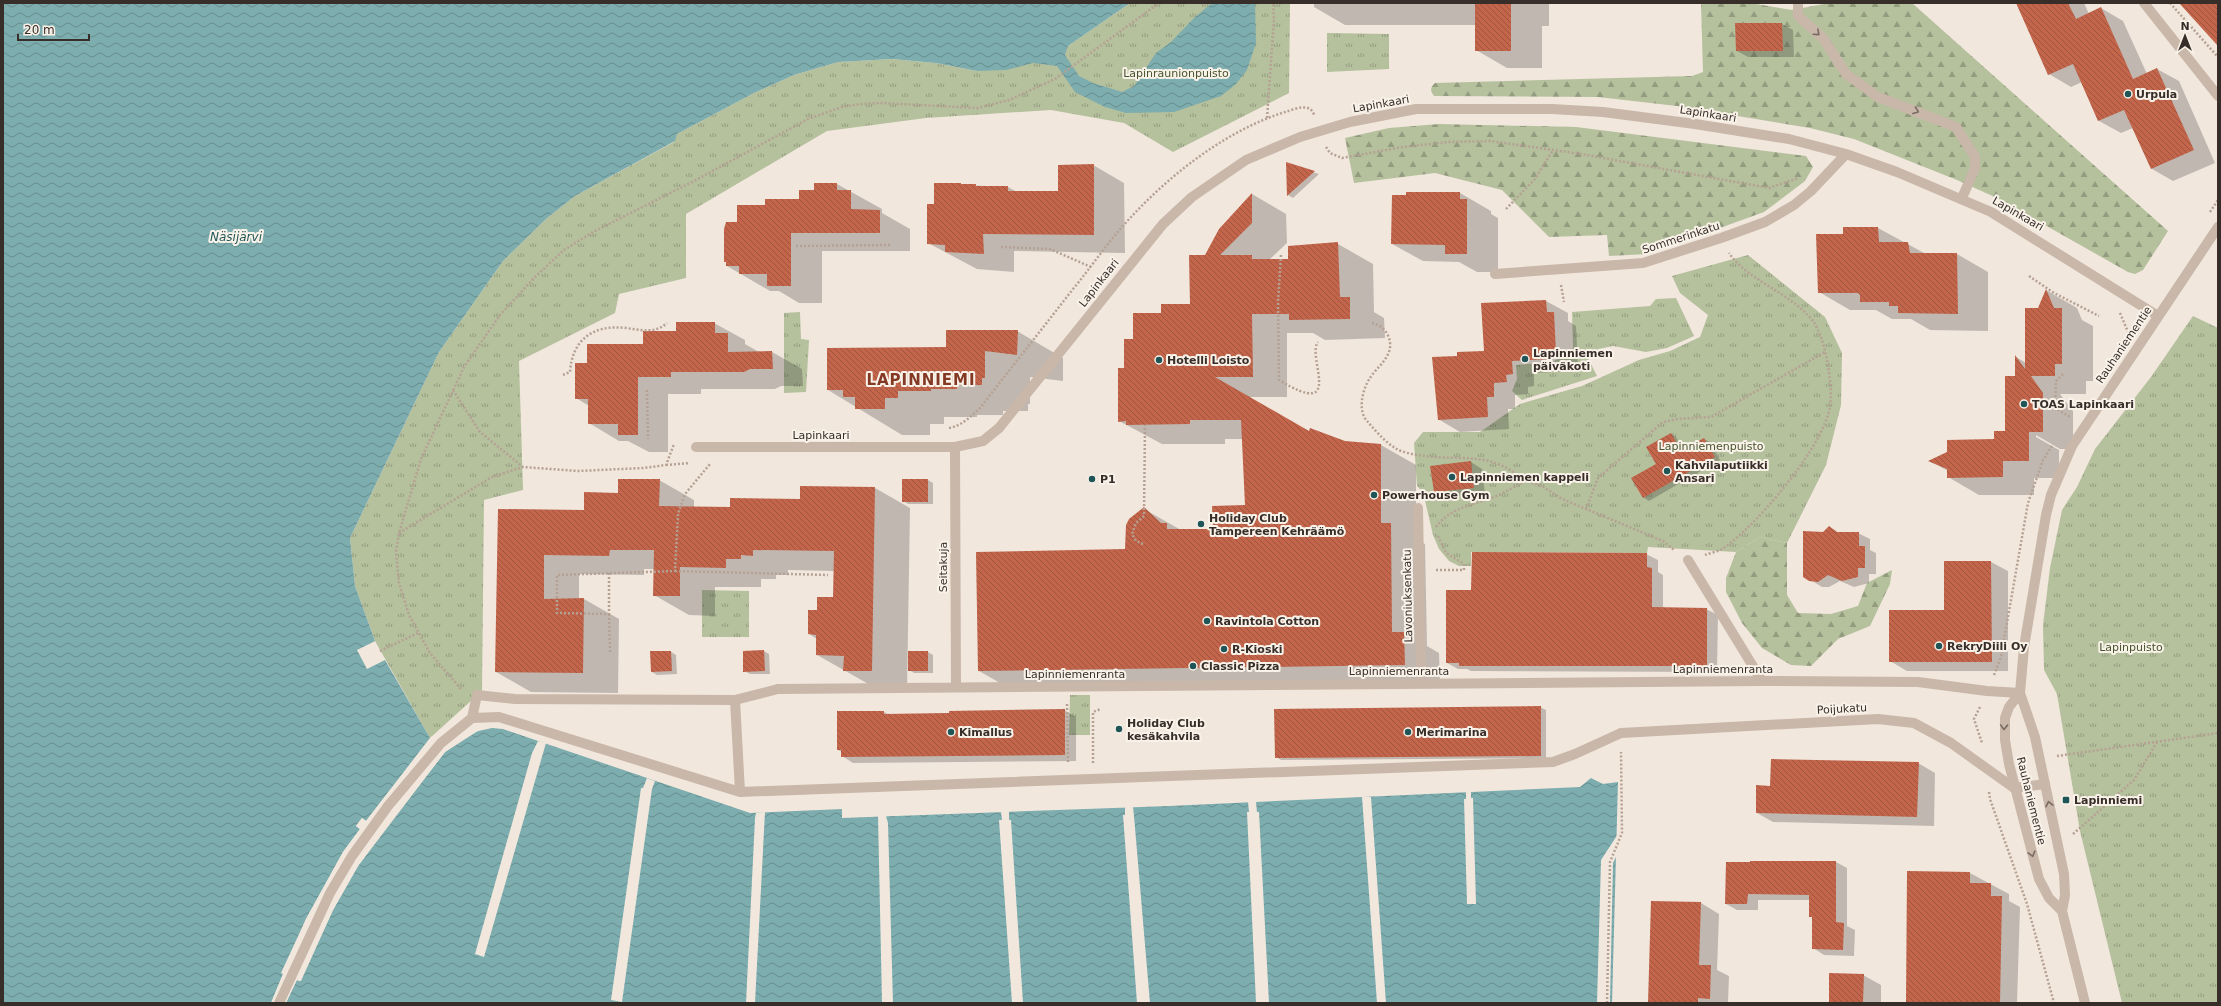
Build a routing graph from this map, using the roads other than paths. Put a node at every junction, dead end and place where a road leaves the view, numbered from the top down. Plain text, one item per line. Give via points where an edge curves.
1 (1798, 3) edge
2 (2144, 3) edge
3 (2218, 96) edge
4 (1846, 154) junction
5 (1962, 198) junction
6 (2218, 227) edge
7 (1495, 274) dead end
8 (2158, 316) junction
9 (696, 447) dead end
10 (955, 447) junction
11 (1418, 508) dead end
12 (1688, 560) road end
13 (1762, 681) junction
14 (1421, 683) junction
15 (956, 687) junction
16 (2020, 693) junction
17 (736, 700) junction
18 (472, 718) junction
19 (2045, 784) junction
20 (2014, 788) junction
21 (740, 792) junction
22 (2062, 912) junction
23 (279, 1003) edge
24 (2085, 1003) edge

1 -> 5 street via 1798,16 1823,38 1846,74 1878,97 1956,127 1975,157 1975,168
2 - 3 street
4 - 5 street, Lapinkaari
4 - 7 street, Sommerinkatu via 1794,205 1776,216 1721,238 1643,263
4 - 10 street, Lapinkaari via 1790,140 1603,112 1416,110 1350,122 1319,131 1246,160 1192,197 1163,224 1129,264 1000,428 983,441
5 - 8 street, Lapinkaari via 2024,230
6 - 8 street, Rauhaniementie
8 - 16 street, Rauhaniementie via 2072,446 2051,495 2024,647
9 - 10 street, Lapinkaari
10 - 15 street, Seitakuja
11 - 14 street, Lavoniuksenkatu
12 - 13 street
13 - 14 street, Lapinniemenranta
13 - 16 street, Lapinniemenranta via 1918,682
14 - 15 street, Lapinniemenranta
15 - 17 street, Lapinniemenranta via 778,689
16 - 19 street, Rauhaniementie via 2035,737
16 -> 20 street, Rauhaniementie via 2009,707 2004,729
17 - 18 street, Lapinniemenranta via 515,699 477,695
17 - 21 street
18 - 21 street via 499,716
18 - 23 street via 436,748 388,806 352,856 330,893
19 - 20 street
22 -> 19 street, Rauhaniementie via 2065,895 2064,874
20 - 21 street, Poijukatu via 1951,743 1914,723 1878,719 1620,733 1553,762
20 -> 22 street, Rauhaniementie via 2039,879
22 - 24 street, Rauhaniementie

